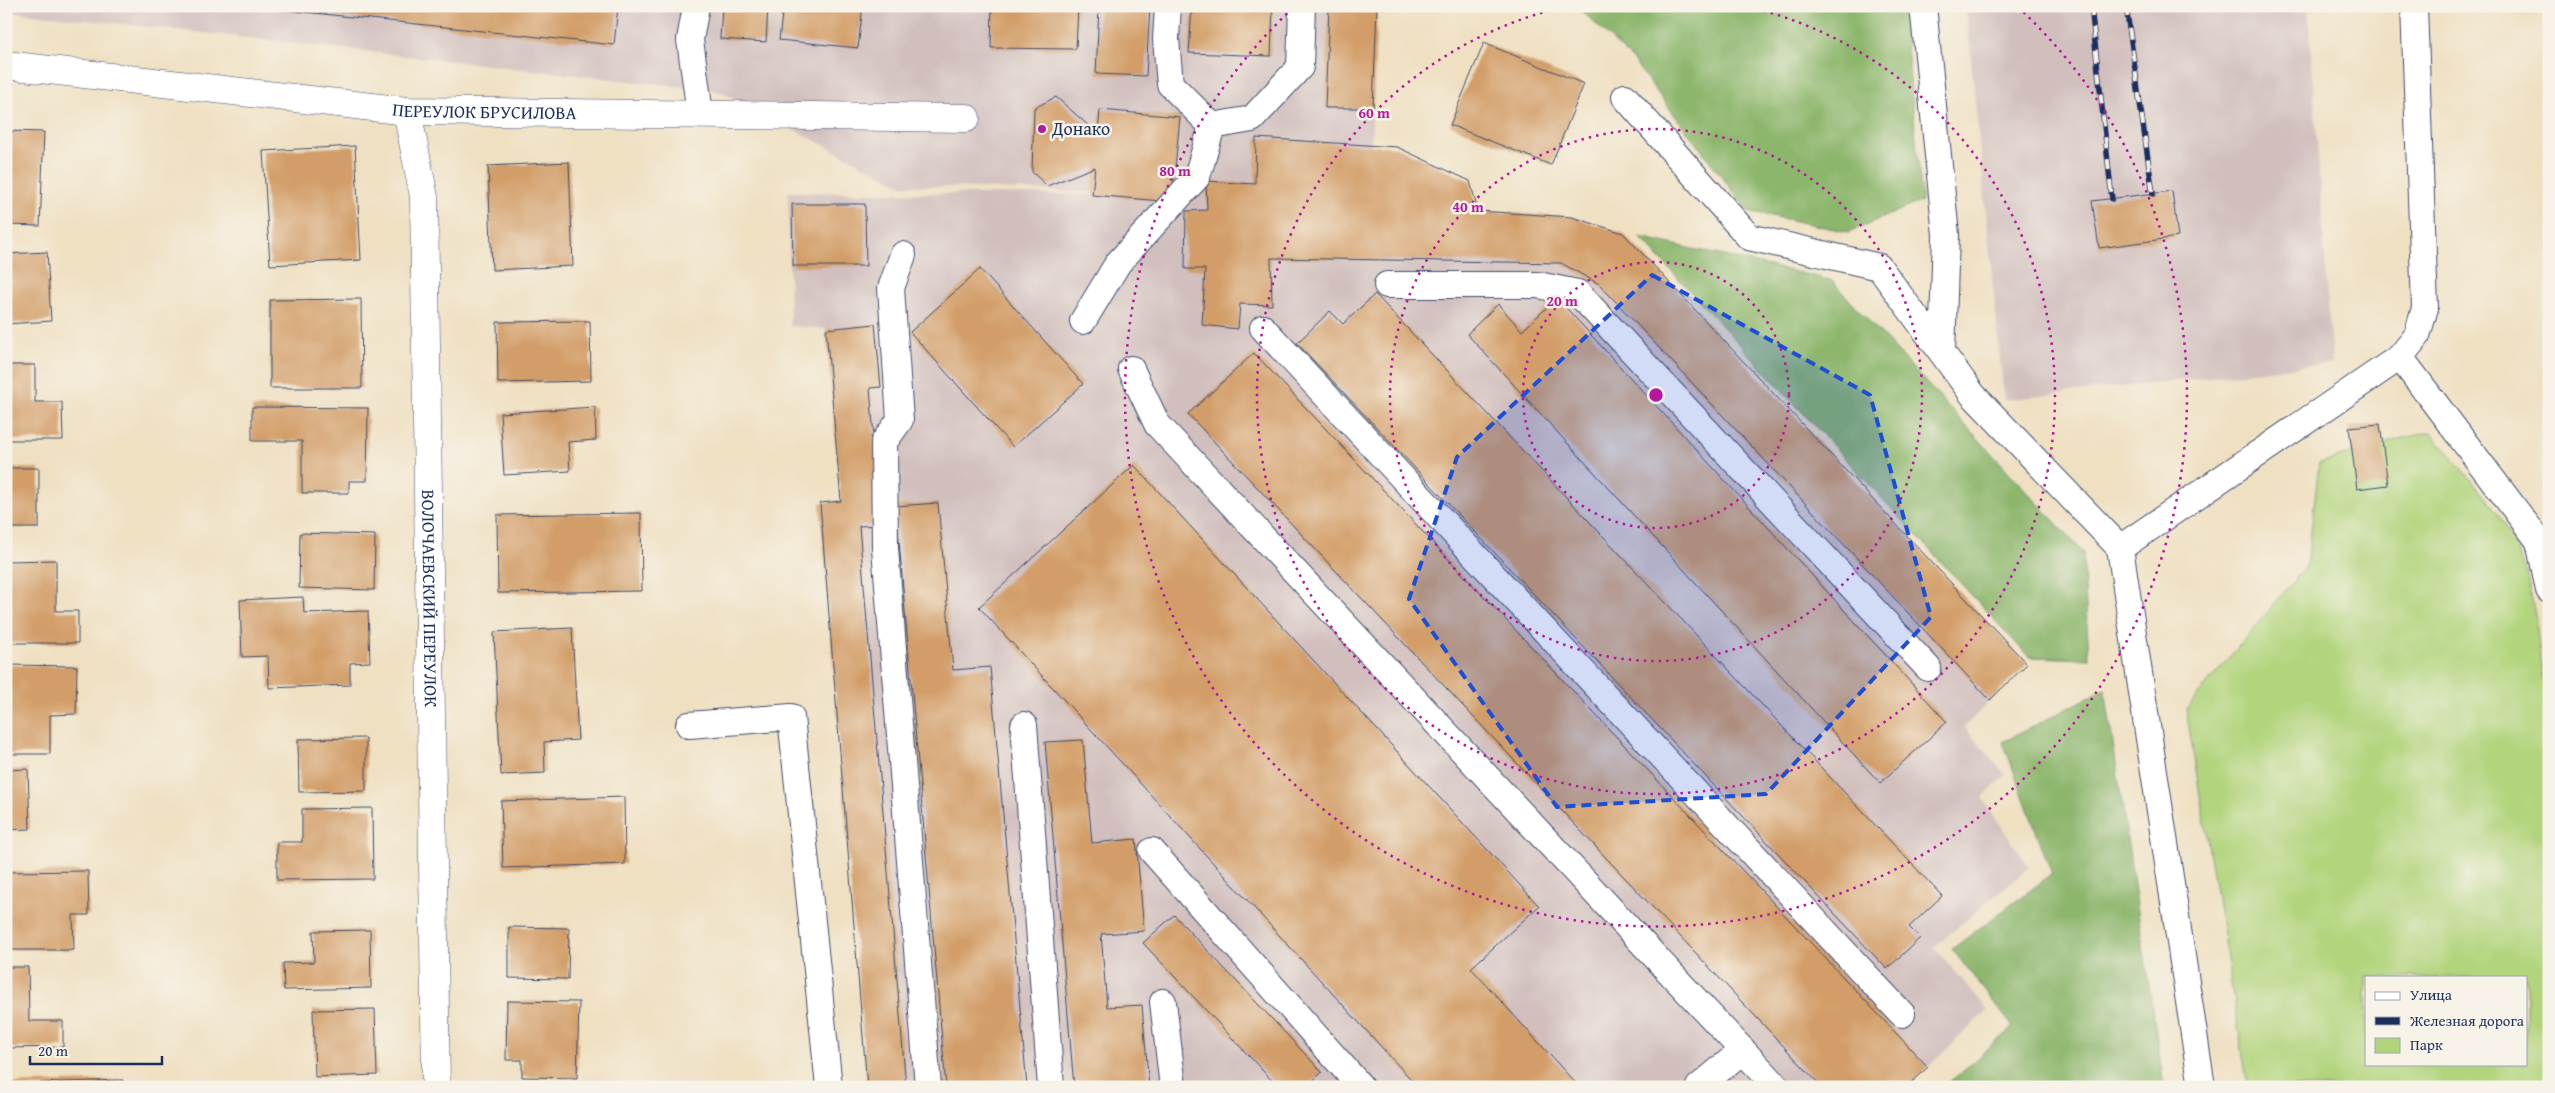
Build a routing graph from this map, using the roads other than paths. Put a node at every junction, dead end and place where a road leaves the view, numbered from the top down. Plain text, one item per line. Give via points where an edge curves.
1 (696, 6) edge
2 (1168, 6) edge
3 (1302, 6) edge
4 (1923, 6) edge
5 (2414, 6) edge
6 (6, 65) edge
7 (1625, 97) dead end
8 (407, 111) junction
9 (700, 114) junction
10 (966, 118) dead end
11 (1212, 126) junction
12 (903, 255) dead end
13 (1387, 285) dead end
14 (1083, 321) dead end
15 (1263, 328) dead end
16 (1942, 352) junction
17 (2400, 357) junction
18 (1131, 369) dead end
19 (2120, 548) junction
20 (2549, 590) edge
21 (1928, 668) dead end
22 (689, 725) dead end
23 (1024, 725) dead end
24 (1152, 851) dead end
25 (1163, 1002) dead end
26 (1902, 1014) dead end
27 (1743, 1050) junction
28 (436, 1087) edge
29 (829, 1087) edge
30 (928, 1087) edge
31 (1051, 1087) edge
32 (1173, 1087) edge
33 (1361, 1087) edge
34 (1699, 1087) edge
35 (1777, 1087) edge
36 (2202, 1087) edge

1 - 9 lane via 690,40
2 - 11 lane via 1166,39 1170,84
3 - 11 lane via 1300,67 1252,118
4 - 16 lane via 1946,235
5 - 17 lane via 2425,308 2417,336
6 - 8 street, ПЕРЕУЛОК БРУСИЛОВА
7 - 16 lane via 1749,237 1879,267
8 - 9 street, ПЕРЕУЛОК БРУСИЛОВА
8 - 28 street, ВОЛОЧАЕВСКИЙ ПЕРЕУЛОК via 424,197
9 - 10 street, ПЕРЕУЛОК БРУСИЛОВА
11 - 14 lane via 1197,177 1118,263
12 - 30 lane via 891,288 900,420 884,442 885,548
13 - 21 lane via 1538,284 1578,293
15 - 26 lane
16 - 19 lane via 1973,395
17 - 19 lane
17 - 20 lane via 2539,541
18 - 27 lane via 1157,424
19 - 36 lane
22 - 29 lane via 790,717
23 - 31 lane
24 - 33 lane
25 - 32 lane
27 - 34 lane
27 - 35 lane

